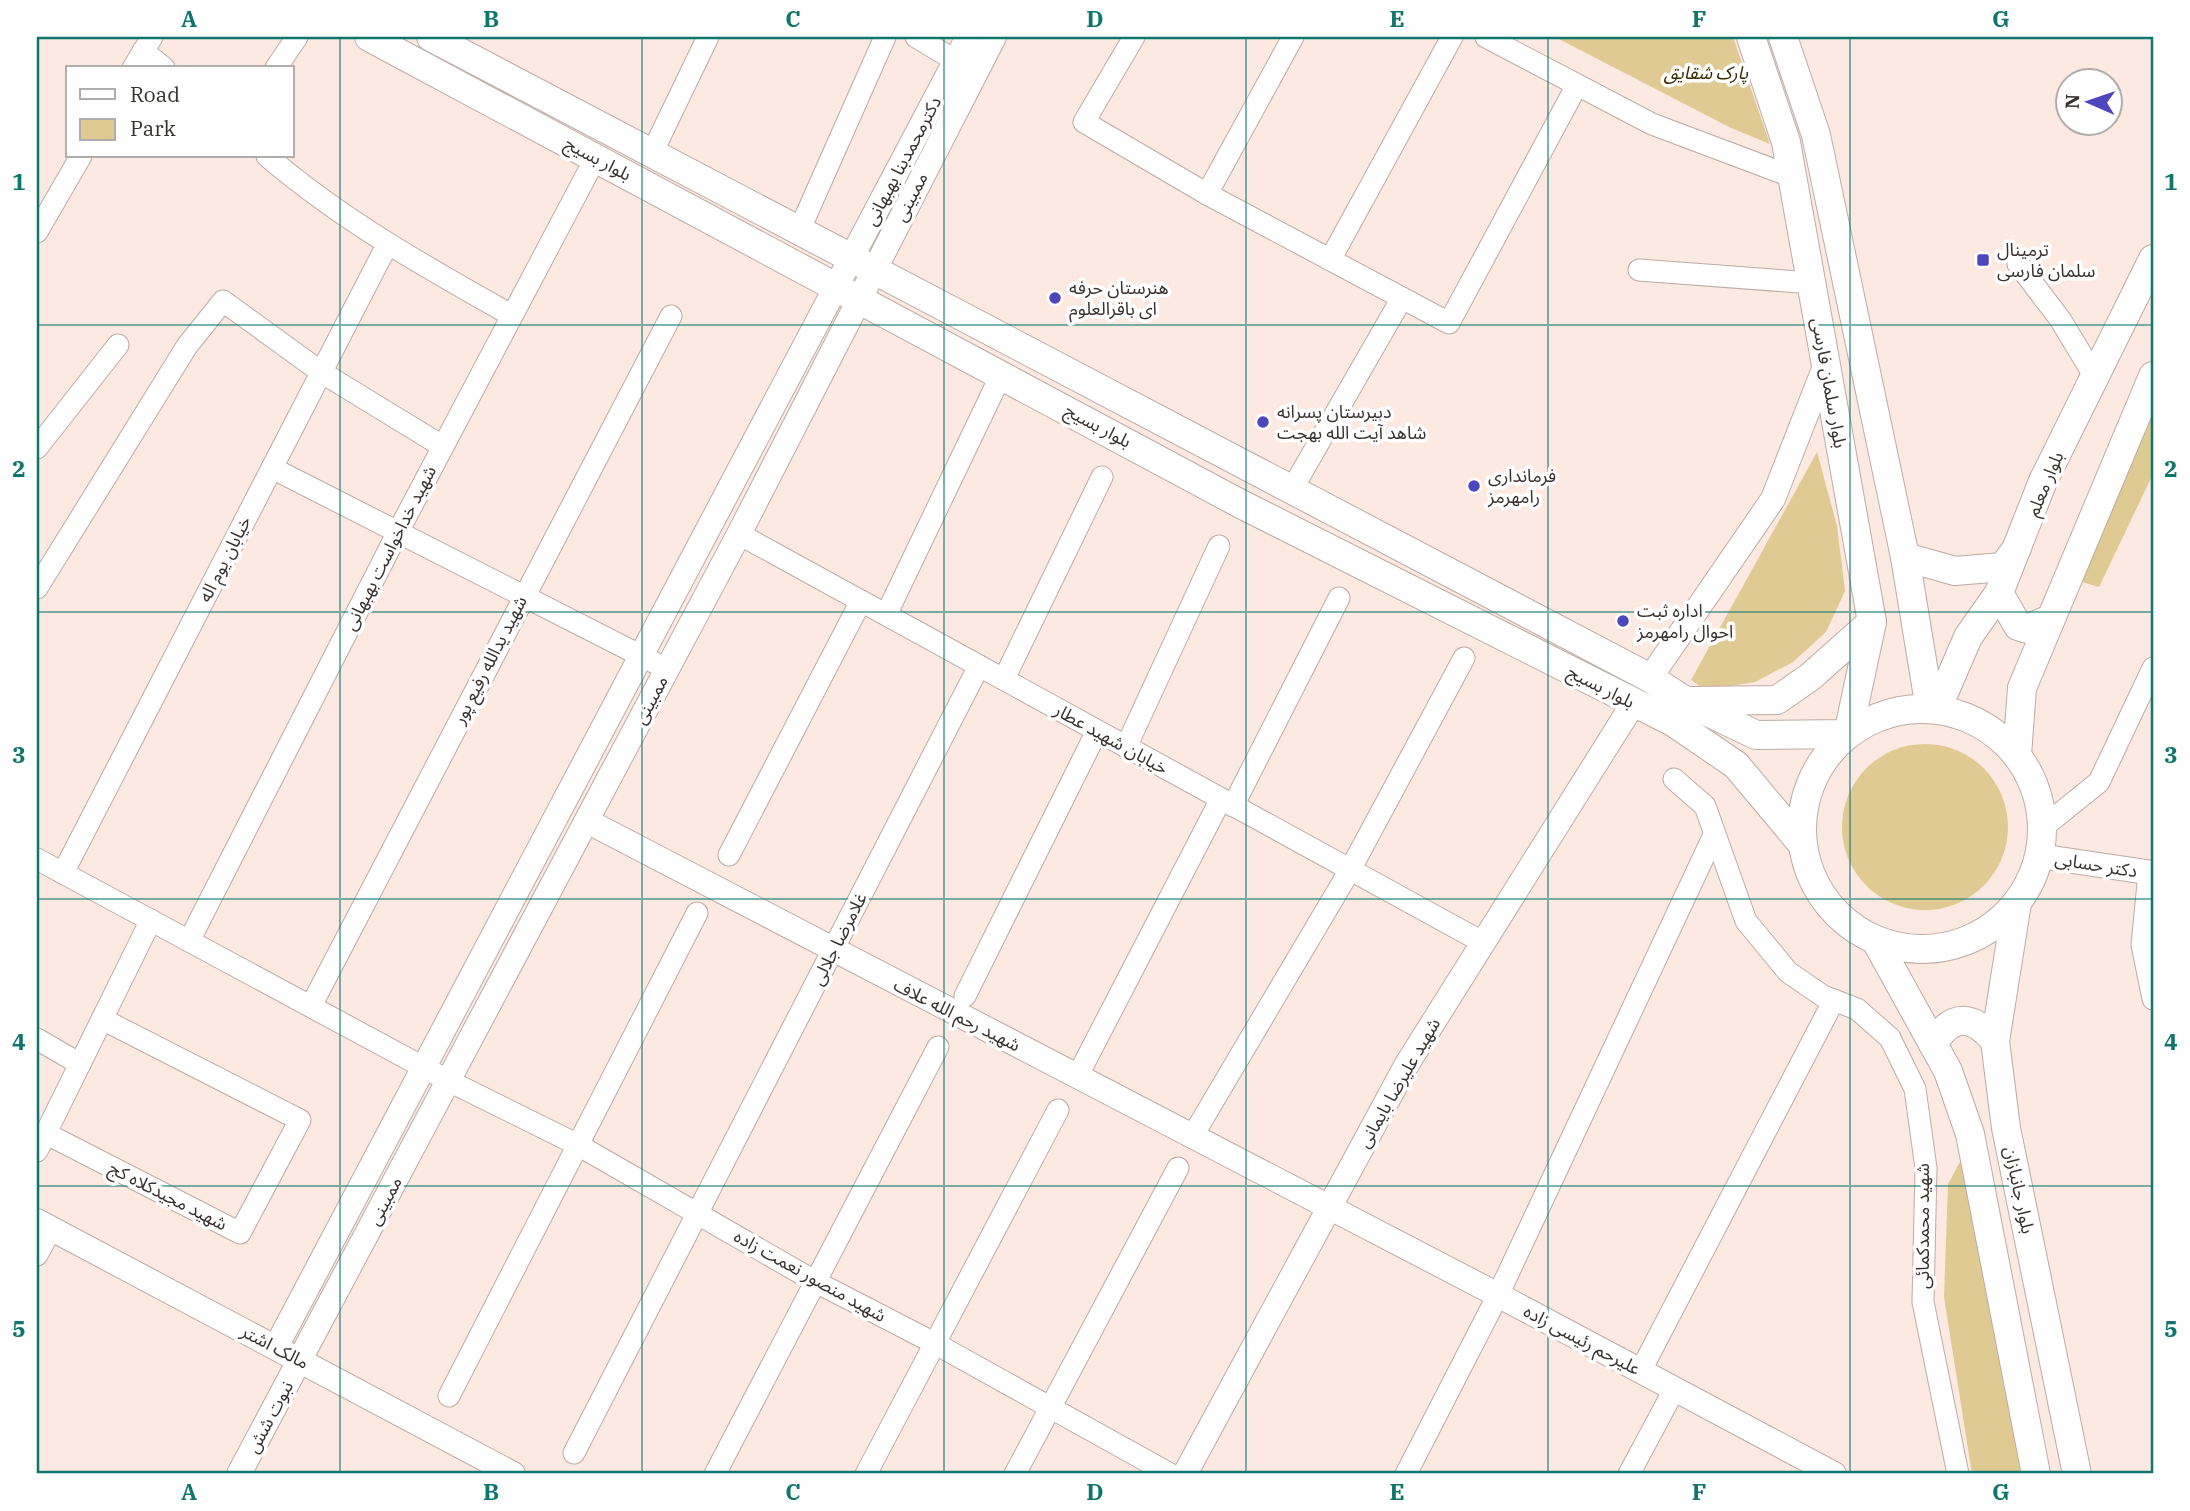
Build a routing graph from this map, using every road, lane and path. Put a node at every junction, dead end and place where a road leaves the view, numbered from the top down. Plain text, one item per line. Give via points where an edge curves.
1 (296, 37) edge
2 (369, 37) edge
3 (431, 37) edge
4 (708, 37) edge
5 (885, 37) edge
6 (916, 37) edge
7 (968, 37) edge
8 (994, 37) edge
9 (1134, 37) edge
10 (1293, 37) edge
11 (1452, 37) edge
12 (1486, 37) edge
13 (1751, 37) edge
14 (1783, 37) edge
15 (143, 52) edge
16 (956, 61) junction
17 (161, 66) edge
18 (277, 66) edge
19 (1577, 85) junction
20 (652, 153) junction
21 (80, 158) edge
22 (269, 158) edge
23 (596, 158) junction
24 (1793, 177) junction
25 (1207, 194) junction
26 (799, 231) junction
27 (37, 232) edge
28 (387, 245) junction
29 (2153, 259) edge
30 (1330, 260) junction
31 (864, 264) junction
32 (2018, 264) dead end
33 (1639, 270) dead end
34 (1812, 283) junction
35 (849, 292) junction
36 (1402, 298) junction
37 (511, 315) junction
38 (671, 316) dead end
39 (118, 345) dead end
40 (1826, 364) junction
41 (321, 372) junction
42 (1001, 375) junction
43 (2153, 376) edge
44 (2095, 377) junction
45 (442, 446) junction
46 (37, 448) edge
47 (1220, 451) junction
48 (272, 468) junction
49 (1102, 477) dead end
50 (1202, 482) junction
51 (1291, 491) junction
52 (399, 530) junction
53 (739, 534) junction
54 (2021, 543) junction
55 (1219, 546) dead end
56 (1905, 557) junction
57 (37, 588) edge
58 (1999, 593) junction
59 (523, 595) junction
60 (1339, 598) dead end
61 (861, 601) junction
62 (887, 613) junction
63 (2050, 619) junction
64 (1872, 622) junction
65 (642, 657) junction
66 (1464, 659) dead end
67 (979, 666) junction
68 (2153, 668) edge
69 (667, 669) junction
70 (1650, 678) junction
71 (1004, 679) junction
72 (1687, 702) junction
73 (1633, 704) junction
74 (1934, 709) junction
75 (1097, 731) junction
76 (1849, 734) junction
77 (1756, 735) junction
78 (1126, 747) junction
79 (2017, 755) junction
80 (1736, 765) junction
81 (1674, 779) dead end
82 (1227, 803) junction
83 (587, 821) junction
84 (1714, 835) junction
85 (2040, 842) junction
86 (1803, 845) junction
87 (729, 855) dead end
88 (37, 859) edge
89 (1350, 870) junction
90 (63, 873) junction
91 (2151, 873) edge
92 (2017, 903) junction
93 (697, 913) dead end
94 (151, 920) junction
95 (189, 941) junction
96 (1876, 941) junction
97 (1484, 943) junction
98 (833, 951) junction
99 (965, 996) dead end
100 (2153, 999) edge
101 (1835, 1000) junction
102 (310, 1006) junction
103 (102, 1019) junction
104 (37, 1039) edge
105 (1995, 1041) junction
106 (1933, 1044) junction
107 (938, 1047) dead end
108 (80, 1064) junction
109 (424, 1067) junction
110 (1077, 1077) junction
111 (449, 1081) junction
112 (1058, 1110) dead end
113 (1192, 1136) junction
114 (41, 1142) edge
115 (578, 1145) junction
116 (1178, 1168) dead end
117 (1329, 1207) junction
118 (699, 1213) junction
119 (44, 1225) edge
120 (37, 1255) edge
121 (816, 1282) junction
122 (1497, 1295) junction
123 (936, 1344) junction
124 (276, 1348) junction
125 (300, 1361) junction
126 (1640, 1372) junction
127 (1674, 1390) junction
128 (449, 1396) dead end
129 (1052, 1408) junction
130 (574, 1453) dead end
131 (239, 1474) edge
132 (513, 1474) edge
133 (715, 1474) edge
134 (866, 1474) edge
135 (1015, 1474) edge
136 (1170, 1474) edge
137 (1185, 1474) edge
138 (1406, 1474) edge
139 (1629, 1474) edge
140 (1833, 1474) edge
141 (1958, 1474) edge
142 (2036, 1474) edge
143 (2077, 1474) edge

1 - 18 street
2 - 23 main road, بلوار بسیج
3 - 20 main road, بلوار بسیج
4 - 20 street
5 - 26 street
6 - 16 street
7 - 16 street, دکترمحمدبنا بهبهانی
8 - 31 street, ممبینی
9 - 25 street via 1084,122
10 - 25 street
11 - 30 street
12 - 19 street
13 - 24 main road, بلوار سلمان فارسی
14 - 56 main road, بلوار سلمان فارسی via 1816,135
15 - 17 street
16 - 31 street, دکترمحمدبنا بهبهانی
19 - 24 street via 1652,124
19 - 36 street via 1449,323
20 - 26 main road, بلوار بسیج
21 - 27 street
22 - 28 street via 316,198
23 - 35 main road, بلوار بسیج
23 - 37 street, شهید خداخواست بهبهانی
24 - 34 main road, بلوار سلمان فارسی
25 - 30 street
26 - 31 main road, بلوار بسیج
28 - 37 street
28 - 41 street, خیابان یوم اله
29 - 44 main road, بلوار معلم
30 - 36 street
31 - 35 street, دکترمحمدبنا بهبهانی
31 - 47 main road, بلوار بسیج
32 - 44 street via 2060,319
33 - 34 street
34 - 40 main road, بلوار سلمان فارسی
35 - 42 main road, بلوار بسیج
35 - 53 street, ممبینی
35 - 65 street, ممبینی
36 - 51 street
37 - 45 street, شهید خداخواست بهبهانی
38 - 59 street, شهید یدالله رفیع پور
39 - 46 street
40 - 64 main road, بلوار سلمان فارسی
40 - 70 street via 1773,499
41 - 45 street
41 - 48 street, خیابان یوم اله
41 - 57 street via 223,301 187,346
42 - 50 main road, بلوار بسیج
42 - 62 street
43 - 63 main road
44 - 54 main road, بلوار معلم via 2043,481
45 - 52 street, شهید خداخواست بهبهانی
47 - 50 main road
47 - 51 main road, بلوار بسیج
48 - 52 street
48 - 90 street, خیابان یوم اله
49 - 71 street
50 - 73 main road, بلوار بسیج
51 - 70 main road, بلوار بسیج
52 - 59 street
52 - 95 street, شهید خداخواست بهبهانی
53 - 61 street, خیابان شهید عطار
53 - 69 street, ممبینی
54 - 56 main road via 2003,567 1955,571
54 - 58 main road, بلوار معلم
55 - 78 street
56 - 74 main road, بلوار سلمان فارسی
58 - 63 main road via 2018,626 2027,629
58 - 74 main road, بلوار معلم via 1968,637
59 - 65 street
59 - 102 street, شهید یدالله رفیع پور
60 - 82 street
61 - 62 street, خیابان شهید عطار
61 - 87 street
62 - 67 street, خیابان شهید عطار
63 - 79 main road via 2022,688
64 - 72 main road via 1777,700
64 - 76 main road, بلوار سلمان فارسی
65 - 69 street
65 - 109 street, ممبینی
66 - 89 street
67 - 71 street, خیابان شهید عطار
67 - 98 street, غلامرضا جلالی
68 - 85 street via 2099,782
69 - 83 street, ممبینی
70 - 72 main road, بلوار بسیج
71 - 75 street, خیابان شهید عطار
72 - 77 main road, بلوار بسیج
73 - 80 main road, بلوار بسیج via 1673,722
73 - 97 street, شهید علیرضا بایمانی
74 - 76 main road via 1876,718
74 - 79 main road via 1968,718 1995,733
75 - 78 street, خیابان شهید عطار
75 - 99 street
76 - 77 main road, بلوار بسیج
76 - 86 main road via 1826,756 1811,783 1802,814
77 - 80 main road via 1753,752
78 - 82 street, خیابان شهید عطار
79 - 85 main road via 2035,790
80 - 86 main road, بلوار بسیج
81 - 84 street, شهید محمدکمائی via 1705,806
82 - 89 street, خیابان شهید عطار
82 - 110 street
83 - 98 street, شهید رحم الله علاف
83 - 111 street, ممبینی
84 - 101 street, شهید محمدکمائی via 1746,921 1788,972
84 - 122 street
85 - 91 street, دکتر حسابی
85 - 92 main road via 2031,880
86 - 96 main road via 1811,876 1826,903 1849,925
88 - 90 street, شهید منصور نعمت زاده
89 - 97 street, خیابان شهید عطار
89 - 113 street
90 - 94 street, شهید منصور نعمت زاده
91 - 100 street via 2142,945
92 - 96 main road via 1995,925 1968,941 1938,949 1906,949
92 - 105 main road, بلوار جانبازان
93 - 115 street
94 - 95 street, شهید منصور نعمت زاده
94 - 103 street
95 - 102 street, شهید منصور نعمت زاده
96 - 106 main road, بلوار جانبازان
97 - 117 street, شهید علیرضا بایمانی via 1407,1064
98 - 110 street, شهید رحم الله علاف
98 - 118 street, غلامرضا جلالی
101 - 126 street
101 - 141 street, شهید محمدکمائی via 1857,1009 1890,1038 1915,1089 1926,1168 1923,1302
102 - 109 street, شهید منصور نعمت زاده
103 - 108 street
103 - 114 street, شهید مجیدکلاه کج via 300,1120 240,1233
104 - 108 street
105 - 106 main road via 1983,1027 1956,1021 1943,1028
105 - 143 main road, بلوار جانبازان via 2006,1128
106 - 142 main road, بلوار جانبازان via 1948,1071 1970,1134
107 - 121 street
108 - 114 street
109 - 111 street, شهید منصور نعمت زاده
109 - 124 street, ممبینی
110 - 113 street, شهید رحم الله علاف
111 - 115 street, شهید منصور نعمت زاده
111 - 125 street, ممبینی
112 - 123 street
113 - 117 street, شهید رحم الله علاف
115 - 118 street, شهید منصور نعمت زاده
115 - 128 street
116 - 129 street
117 - 122 street, علیرحم رئیسی زاده
117 - 137 street, شهید علیرضا بایمانی
118 - 121 street, شهید منصور نعمت زاده
118 - 130 street, غلامرضا جلالی
119 - 120 street
119 - 124 street, مالک اشتر
121 - 123 street, شهید منصور نعمت زاده
121 - 133 street
122 - 126 street, علیرحم رئیسی زاده
122 - 138 street
123 - 129 street, شهید منصور نعمت زاده
123 - 134 street
124 - 125 street, مالک اشتر
125 - 131 street, نبوت شش
125 - 132 street, مالک اشتر
126 - 127 street, علیرحم رئیسی زاده
127 - 139 street
127 - 140 street, علیرحم رئیسی زاده
129 - 135 street
129 - 136 street, شهید منصور نعمت زاده

